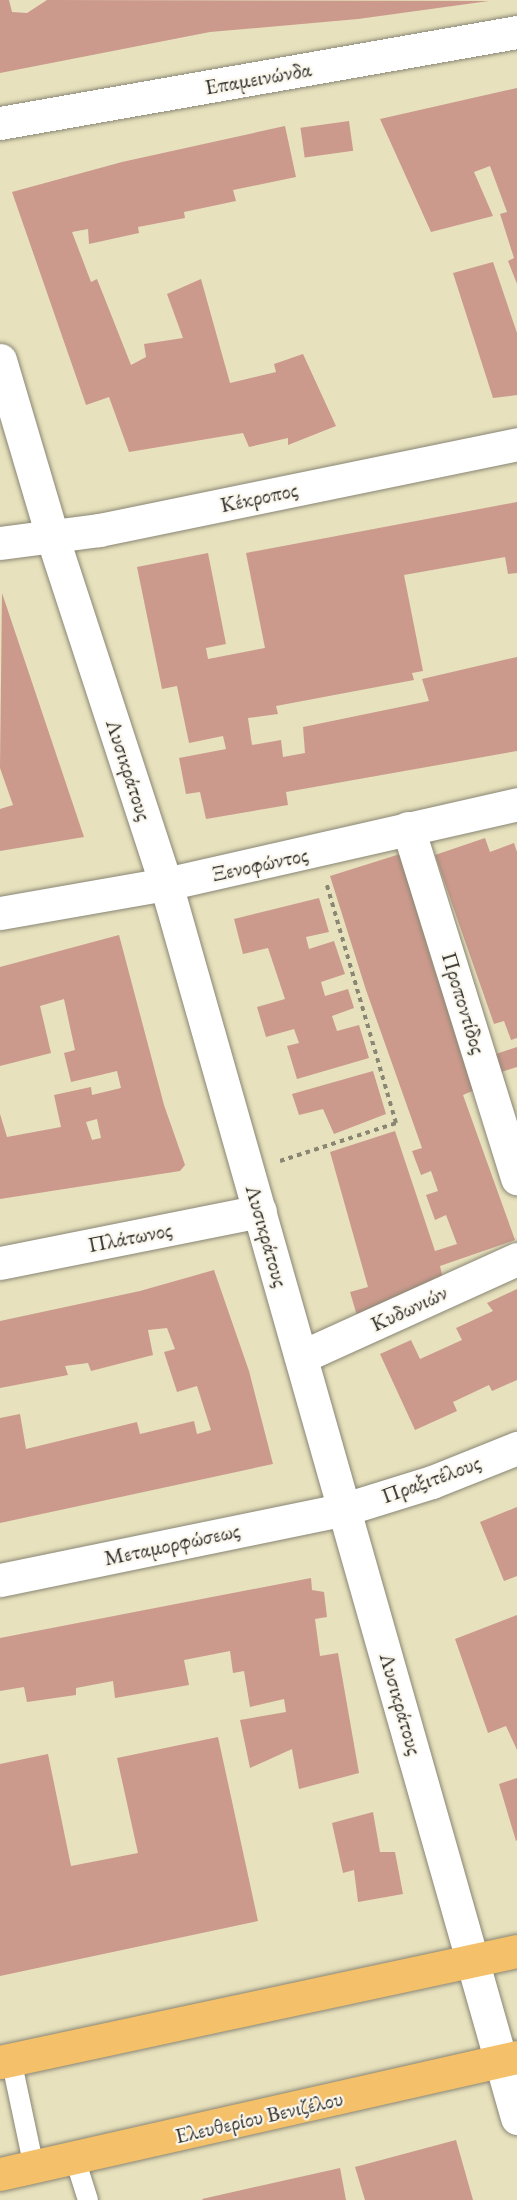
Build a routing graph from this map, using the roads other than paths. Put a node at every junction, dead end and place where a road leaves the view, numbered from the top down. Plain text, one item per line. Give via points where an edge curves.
1 (517, 32) edge
2 (0, 123) edge
3 (0, 360) edge
4 (517, 444) edge
5 (52, 536) junction
6 (0, 543) edge
7 (517, 804) edge
8 (408, 828) junction
9 (166, 884) junction
10 (0, 913) edge
11 (517, 1178) edge
12 (260, 1211) junction
13 (517, 1259) edge
14 (0, 1263) edge
15 (301, 1358) junction
16 (517, 1448) edge
17 (345, 1509) junction
18 (0, 1580) edge
19 (517, 1951) edge
20 (474, 1960) junction
21 (510, 2059) edge
22 (6, 2061) edge
23 (517, 2118) edge
24 (75, 2159) junction
25 (34, 2167) junction
26 (0, 2174) edge
27 (88, 2200) edge

1 - 2 street, Επαμεινώνδα
3 - 5 street, Λυσικράτους
4 - 5 street, Κέκροπος via 99,530
5 - 6 street, Κέκροπος
5 - 9 street, Λυσικράτους
7 - 8 street, Ξενοφώντος
8 - 9 street, Ξενοφώντος
8 - 11 street, Προποντίδος
9 - 10 street, Ξενοφώντος
9 - 12 street, Λυσικράτους
12 - 14 street, Πλάτωνος
12 - 15 street, Λυσικράτους
13 - 15 street, Κυδωνιών
15 - 17 street, Λυσικράτους
16 - 17 street, Πραξιτέλους via 432,1482
17 - 18 street, Μεταμορφώσεως
17 - 20 street, Λυσικράτους
19 - 20 main road
20 - 21 street, Λυσικράτους
20 - 22 main road
21 - 23 street, Λυσικράτους
21 - 24 main road, Ελευθερίου Βενιζέλου
22 - 25 lane
24 - 25 main road, Ελευθερίου Βενιζέλου
24 - 27 lane
25 - 26 main road, Ελευθερίου Βενιζέλου

